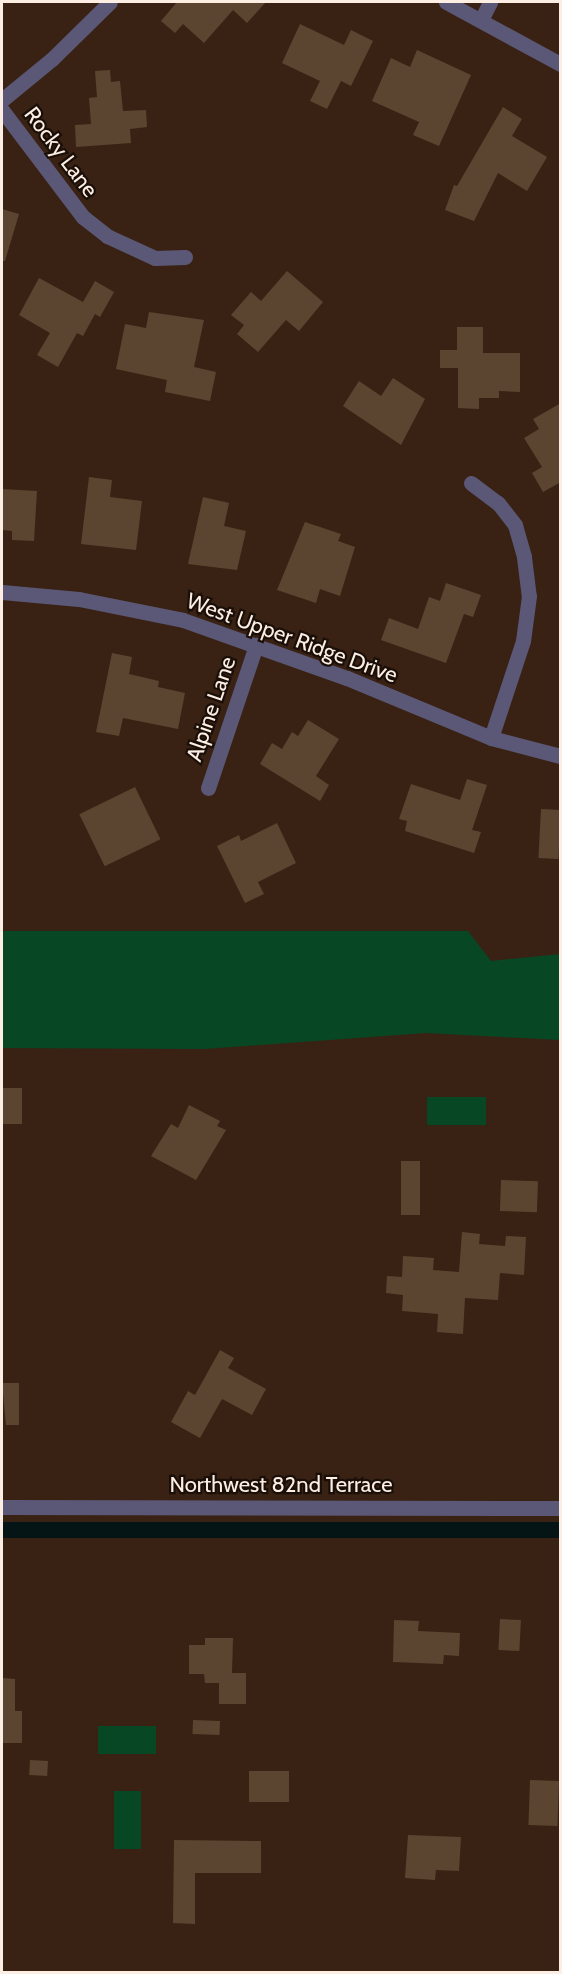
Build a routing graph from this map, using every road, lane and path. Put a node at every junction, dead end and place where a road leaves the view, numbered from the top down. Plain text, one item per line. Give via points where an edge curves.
1 (110, 2) edge
2 (446, 2) edge
3 (490, 2) edge
4 (480, 20) junction
5 (561, 64) edge
6 (2, 100) edge
7 (2, 110) edge
8 (185, 257) dead end
9 (471, 483) dead end
10 (2, 592) edge
11 (256, 645) junction
12 (491, 738) junction
13 (561, 756) edge
14 (208, 788) dead end
15 (2, 1507) edge
16 (561, 1508) edge

1 - 6 street via 52,59
2 - 4 street
3 - 4 street
4 - 5 street
7 - 8 street, Rocky Lane via 83,217 107,236 155,258
9 - 12 street via 498,503 514,525 524,557 529,596 523,640
10 - 11 street, West Upper Ridge Drive via 79,599 183,620
11 - 12 street, West Upper Ridge Drive
11 - 14 street, Alpine Lane
12 - 13 street, West Upper Ridge Drive
15 - 16 street, Northwest 82nd Terrace

